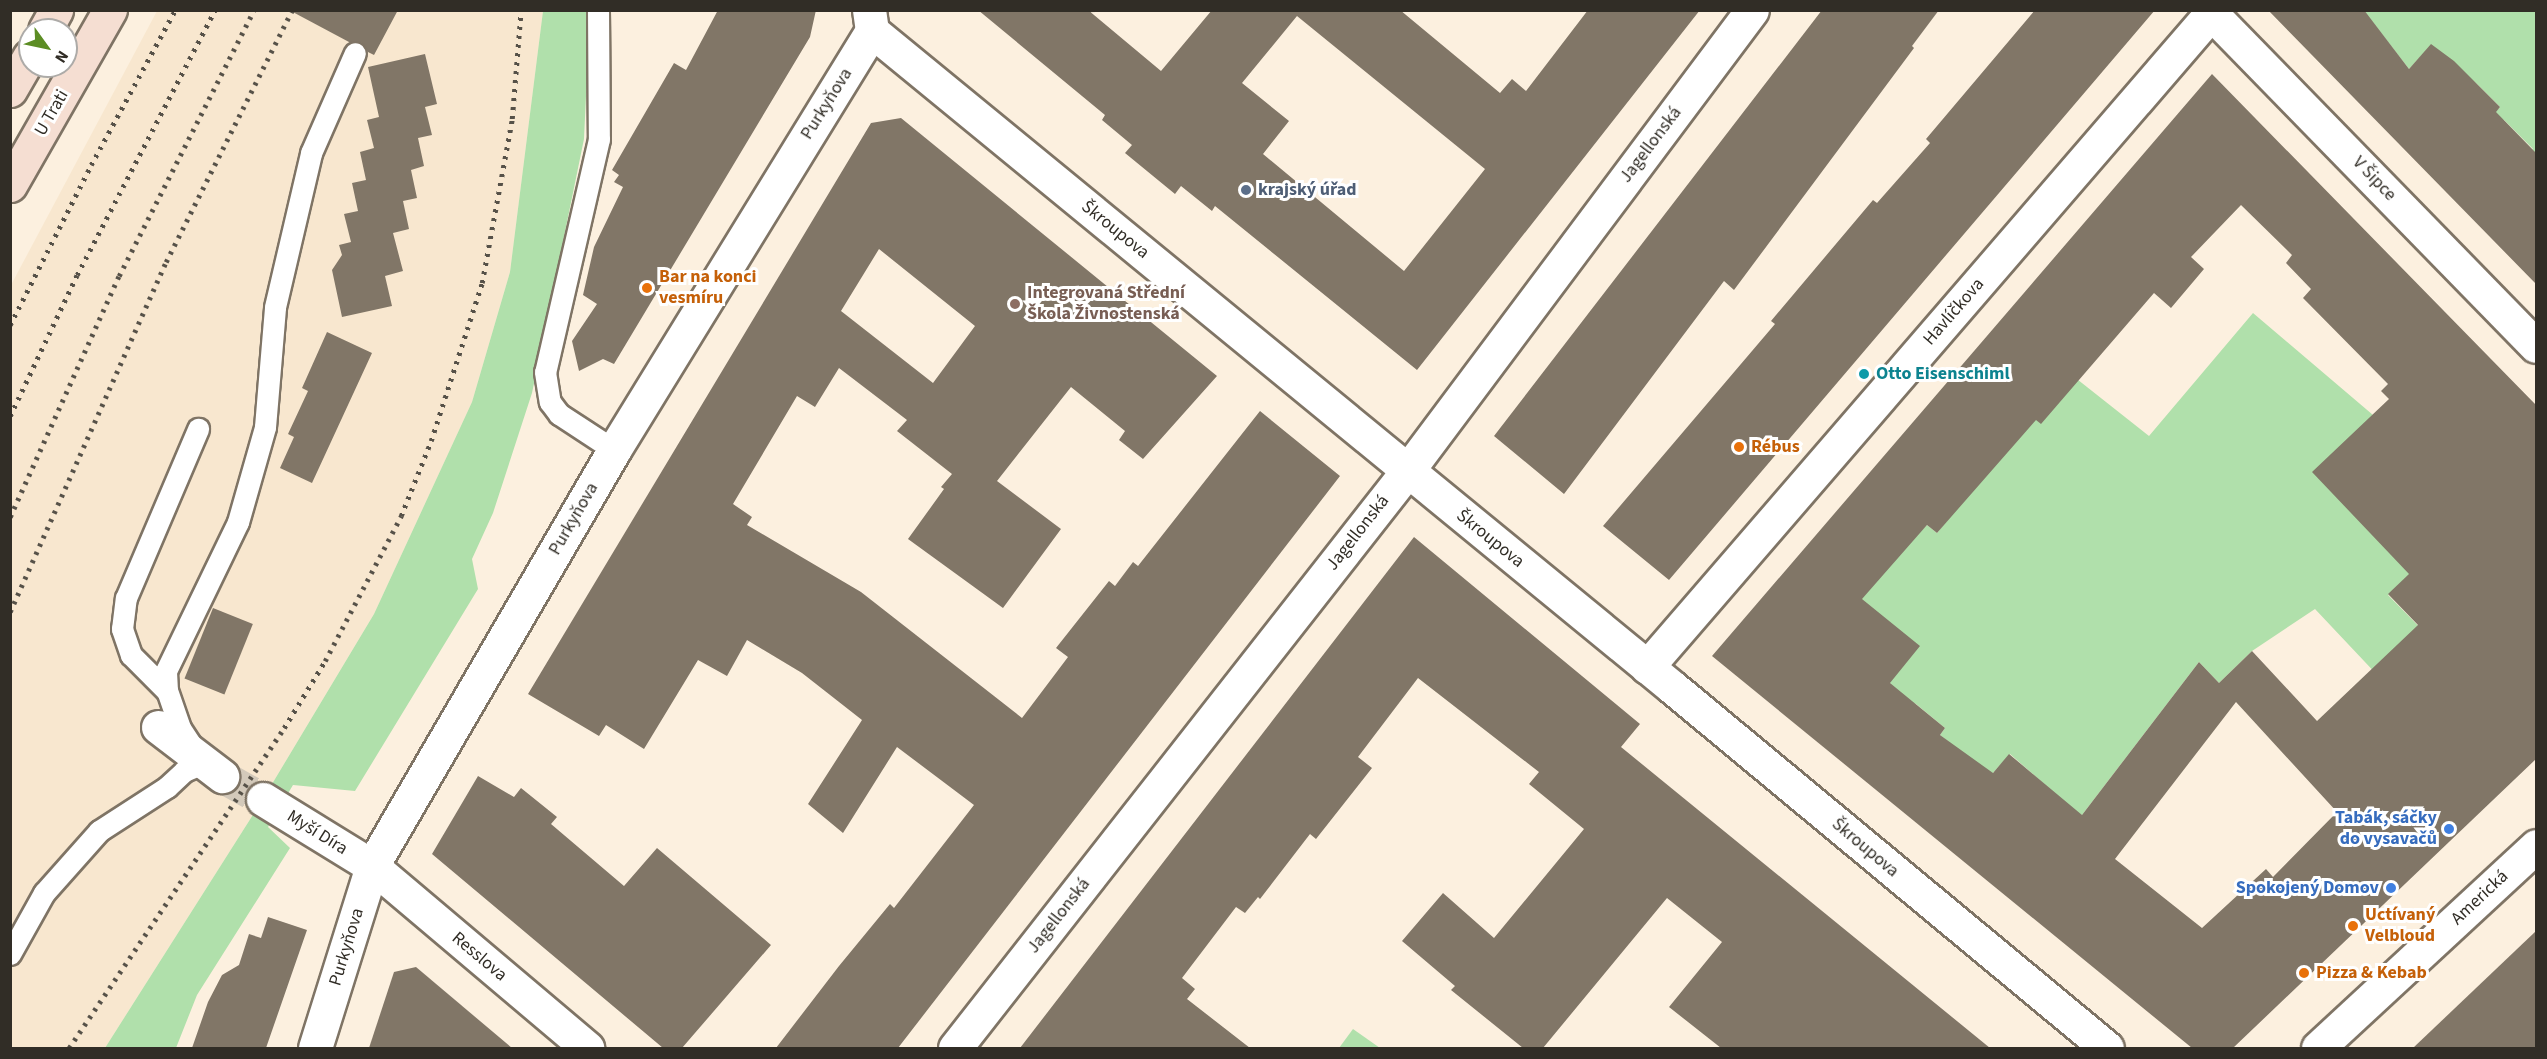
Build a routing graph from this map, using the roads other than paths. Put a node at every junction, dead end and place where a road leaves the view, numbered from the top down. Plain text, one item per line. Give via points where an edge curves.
1 (110, 10) edge
2 (598, 10) edge
3 (1752, 10) edge
4 (2213, 12) edge
5 (870, 21) edge
6 (355, 53) dead end
7 (18, 76) edge
8 (10, 90) edge
9 (10, 185) edge
10 (2536, 346) edge
11 (198, 429) dead end
12 (614, 450) junction
13 (1407, 470) junction
14 (1647, 667) junction
15 (167, 692) junction
16 (158, 727) dead end
17 (213, 770) junction
18 (263, 800) tunnel mouth
19 (2536, 846) edge
20 (372, 866) junction
21 (10, 954) edge
22 (315, 1048) edge
23 (587, 1048) edge
24 (955, 1048) edge
25 (2107, 1048) edge
26 (2318, 1048) edge

1 - 9 main road, U Trati
2 - 12 lane via 599,139 545,372 550,402 559,414
3 - 13 street, Jagellonská
4 - 10 street, V Šipce
4 - 14 street, Havlíčkova
5 - 12 street, Purkyňova
5 - 13 street, Škroupova
6 - 15 lane via 311,153 275,308 265,427 238,522 166,670
7 - 8 main road
11 - 15 lane via 126,598 122,629 131,655
12 - 20 street, Purkyňova
13 - 14 street, Škroupova
13 - 24 street, Jagellonská
14 - 25 street, Škroupova
15 - 17 lane via 180,728
16 - 17 street
17 - 21 lane via 184,771 99,831 44,893
18 - 20 street, Myší Díra
19 - 26 street, Americká
20 - 22 street, Purkyňova
20 - 23 street, Resslova

